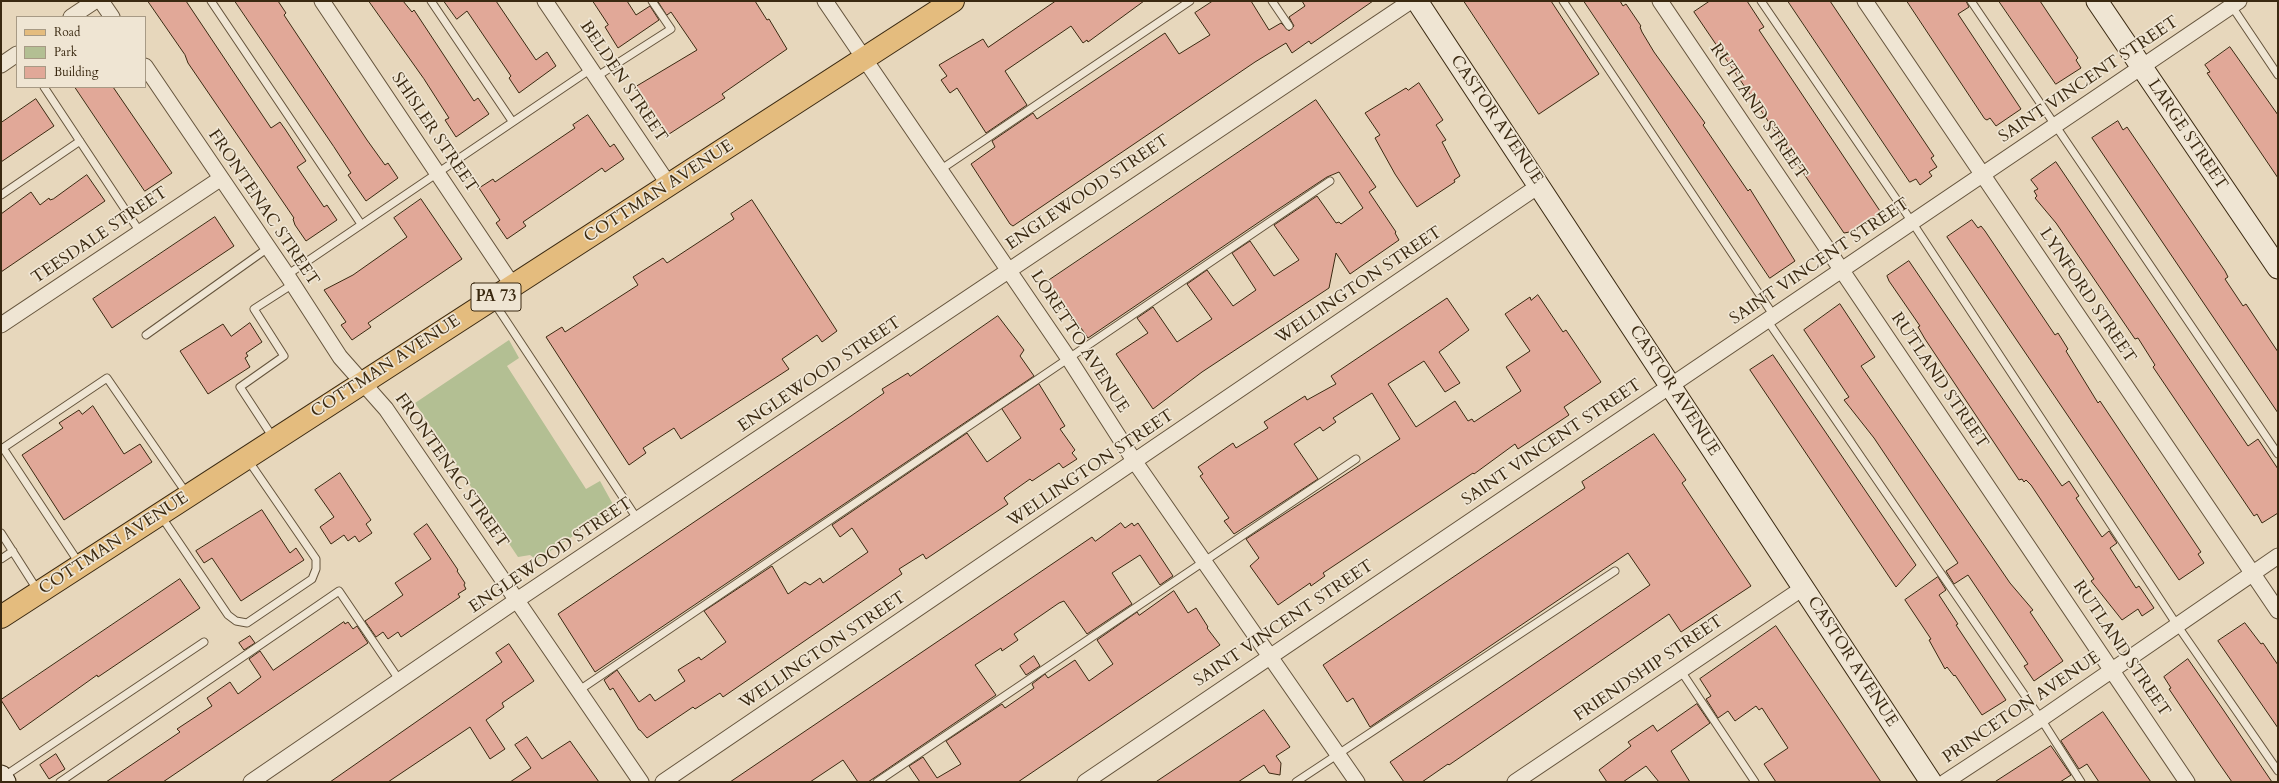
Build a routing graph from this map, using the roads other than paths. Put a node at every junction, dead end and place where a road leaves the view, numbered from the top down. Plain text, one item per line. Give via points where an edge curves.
1 (95, 1) edge
2 (101, 1) edge
3 (211, 1) edge
4 (322, 1) edge
5 (431, 1) edge
6 (546, 1) edge
7 (652, 1) edge
8 (825, 1) edge
9 (1190, 1) edge
10 (1272, 1) edge
11 (1416, 1) edge
12 (1563, 1) edge
13 (1660, 1) edge
14 (1761, 1) edge
15 (1865, 1) edge
16 (1971, 1) edge
17 (2097, 1) edge
18 (944, 3) edge
19 (2233, 3) edge
20 (72, 16) edge
21 (111, 16) edge
22 (1289, 26) dead end
23 (16, 55) edge
24 (864, 58) junction
25 (1, 65) edge
26 (2142, 67) junction
27 (146, 68) edge
28 (594, 73) junction
29 (2278, 75) edge
30 (45, 88) edge
31 (512, 121) junction
32 (2056, 125) junction
33 (80, 141) junction
34 (940, 170) junction
35 (438, 173) junction
36 (1983, 176) junction
37 (220, 179) junction
38 (1330, 181) dead end
39 (669, 185) junction
40 (1540, 186) junction
41 (1, 195) edge
42 (1912, 222) junction
43 (361, 224) junction
44 (140, 232) junction
45 (268, 248) junction
46 (2278, 268) edge
47 (1008, 269) junction
48 (1841, 269) junction
49 (290, 280) junction
50 (513, 286) junction
51 (492, 300) junction
52 (1771, 318) junction
53 (1, 326) edge
54 (146, 336) dead end
55 (1069, 359) junction
56 (363, 383) junction
57 (1670, 386) junction
58 (274, 439) junction
59 (2278, 454) edge
60 (247, 458) junction
61 (1356, 459) dead end
62 (1135, 462) junction
63 (188, 496) junction
64 (160, 514) junction
65 (638, 520) junction
66 (1, 533) edge
67 (13, 551) junction
68 (2278, 556) edge
69 (1, 559) edge
70 (1204, 562) junction
71 (81, 565) junction
72 (1616, 571) dead end
73 (2252, 574) junction
74 (1803, 588) junction
75 (39, 592) junction
76 (517, 600) junction
77 (2278, 612) edge
78 (1, 617) edge
79 (2177, 625) junction
80 (204, 642) dead end
81 (1269, 657) junction
82 (1681, 670) junction
83 (2112, 670) junction
84 (401, 681) junction
85 (577, 691) junction
86 (2041, 719) junction
87 (1337, 754) junction
88 (2278, 771) edge
89 (2, 779) edge
90 (60, 782) edge
91 (251, 782) edge
92 (641, 782) edge
93 (663, 782) edge
94 (877, 782) edge
95 (1085, 782) edge
96 (1296, 782) edge
97 (1357, 782) edge
98 (1515, 782) edge
99 (1755, 782) edge
100 (1931, 782) edge
101 (1945, 782) edge
102 (2081, 782) edge
103 (2187, 782) edge

1 - 20 street
2 - 21 street
3 - 43 lane
4 - 35 street, SHISLER STREET
5 - 31 lane
6 - 28 street, BELDEN STREET
7 - 28 lane via 671,29
8 - 24 street, LORETTO AVENUE
9 - 34 lane
10 - 22 lane
11 - 40 main road, CASTOR AVENUE
11 - 47 street, ENGLEWOOD STREET
12 - 52 lane
13 - 48 street, RUTLAND STREET
14 - 42 lane
15 - 36 street, LYNFORD STREET
16 - 32 lane
17 - 26 main road, LARGE STREET
18 - 24 main road, COTTMAN AVENUE / PA 73
19 - 26 street, SAINT VINCENT STREET
19 - 29 lane
23 - 25 street
24 - 34 street, LORETTO AVENUE
24 - 39 main road, COTTMAN AVENUE / PA 73
26 - 32 street, SAINT VINCENT STREET
26 - 46 main road, LARGE STREET
27 - 37 street, FRONTENAC STREET
28 - 31 lane
28 - 39 street, BELDEN STREET
30 - 33 lane
31 - 35 lane
32 - 36 street, SAINT VINCENT STREET
32 - 59 lane
33 - 41 lane
33 - 44 lane
34 - 47 street, LORETTO AVENUE
35 - 43 lane
35 - 50 street, SHISLER STREET
36 - 42 street, SAINT VINCENT STREET
36 - 73 street, LYNFORD STREET
37 - 44 street, TEESDALE STREET
37 - 45 street, FRONTENAC STREET
38 - 55 lane
39 - 50 main road, COTTMAN AVENUE / PA 73
40 - 57 main road, CASTOR AVENUE
40 - 62 street, WELLINGTON STREET
42 - 48 street, SAINT VINCENT STREET
42 - 79 lane
43 - 49 lane
44 - 53 street, TEESDALE STREET
45 - 49 street, FRONTENAC STREET
45 - 54 lane
47 - 55 street, LORETTO AVENUE
47 - 65 street, ENGLEWOOD STREET
48 - 52 street, SAINT VINCENT STREET
48 - 83 street, RUTLAND STREET
49 - 56 street, FRONTENAC STREET via 340,357
49 - 58 lane via 254,309 284,356 240,387
50 - 51 main road, COTTMAN AVENUE / PA 73
51 - 56 main road, COTTMAN AVENUE / PA 73
51 - 65 lane
52 - 57 street, SAINT VINCENT STREET
52 - 86 lane
55 - 62 street, LORETTO AVENUE
55 - 85 lane
56 - 58 main road, COTTMAN AVENUE / PA 73
56 - 76 street, FRONTENAC STREET via 386,409
57 - 74 main road, CASTOR AVENUE
57 - 81 street, SAINT VINCENT STREET
58 - 60 main road, COTTMAN AVENUE / PA 73
60 - 63 main road, COTTMAN AVENUE / PA 73
60 - 64 lane via 316,559 316,570 312,579 246,622 236,621 228,615
61 - 70 lane
62 - 70 street, LORETTO AVENUE
62 - 93 street, WELLINGTON STREET
63 - 64 main road, COTTMAN AVENUE / PA 73
63 - 71 lane via 107,378 3,448
64 - 71 main road, COTTMAN AVENUE / PA 73
65 - 76 street, ENGLEWOOD STREET
66 - 67 lane
67 - 69 lane
67 - 75 lane
68 - 73 street, PRINCETON AVENUE
70 - 81 street, LORETTO AVENUE
70 - 94 lane
71 - 75 main road, COTTMAN AVENUE / PA 73
72 - 87 lane
73 - 77 street, LYNFORD STREET
73 - 79 street, PRINCETON AVENUE
74 - 82 street, FRIENDSHIP STREET
74 - 100 main road, CASTOR AVENUE
75 - 78 main road, COTTMAN AVENUE / PA 73
76 - 84 street, ENGLEWOOD STREET
76 - 85 street, FRONTENAC STREET
79 - 83 street, PRINCETON AVENUE
79 - 88 lane
80 - 89 lane
81 - 87 street, LORETTO AVENUE
81 - 95 street, SAINT VINCENT STREET
82 - 98 street, FRIENDSHIP STREET
82 - 99 lane
83 - 86 street, PRINCETON AVENUE
83 - 103 street, RUTLAND STREET
84 - 90 lane via 339,591
84 - 91 street, ENGLEWOOD STREET
85 - 92 street, FRONTENAC STREET
86 - 101 street, PRINCETON AVENUE
86 - 102 lane
87 - 96 lane
87 - 97 street, LORETTO AVENUE

